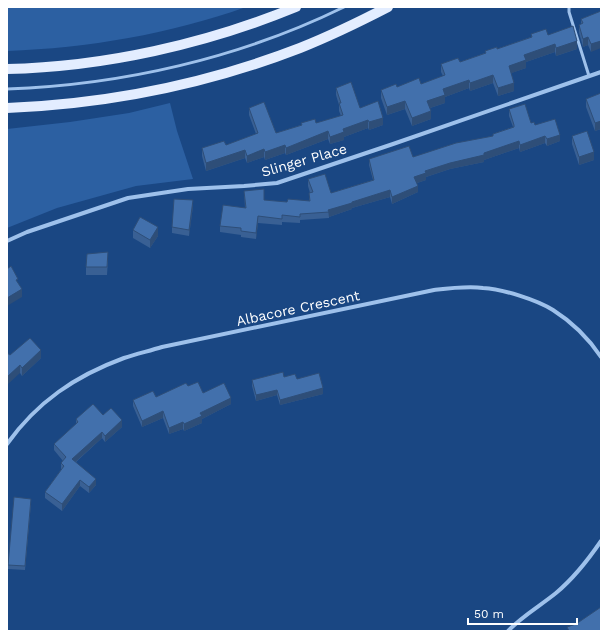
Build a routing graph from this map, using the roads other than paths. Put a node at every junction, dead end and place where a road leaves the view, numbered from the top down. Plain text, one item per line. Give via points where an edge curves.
1 (296, 7) edge
2 (344, 7) edge
3 (388, 7) edge
4 (570, 7) edge
5 (7, 69) edge
6 (601, 72) edge
7 (589, 76) junction
8 (7, 89) edge
9 (7, 108) edge
10 (7, 241) edge
11 (601, 357) edge
12 (7, 444) edge
13 (601, 541) edge
14 (508, 631) edge

1 - 5 main road via 224,32 124,57 57,66
2 - 8 lane via 260,41 194,62 88,82
3 - 9 main road via 299,48 183,84 64,105
4 - 7 lane via 569,12
6 - 7 street, Slinger Place
7 - 10 street, Slinger Place via 276,182 188,189 128,198
11 - 12 street, Albacore Crescent via 577,328 553,310 533,301 484,288 434,290 162,347 124,358 80,378 49,398 21,425
13 - 14 street via 586,563 557,592

